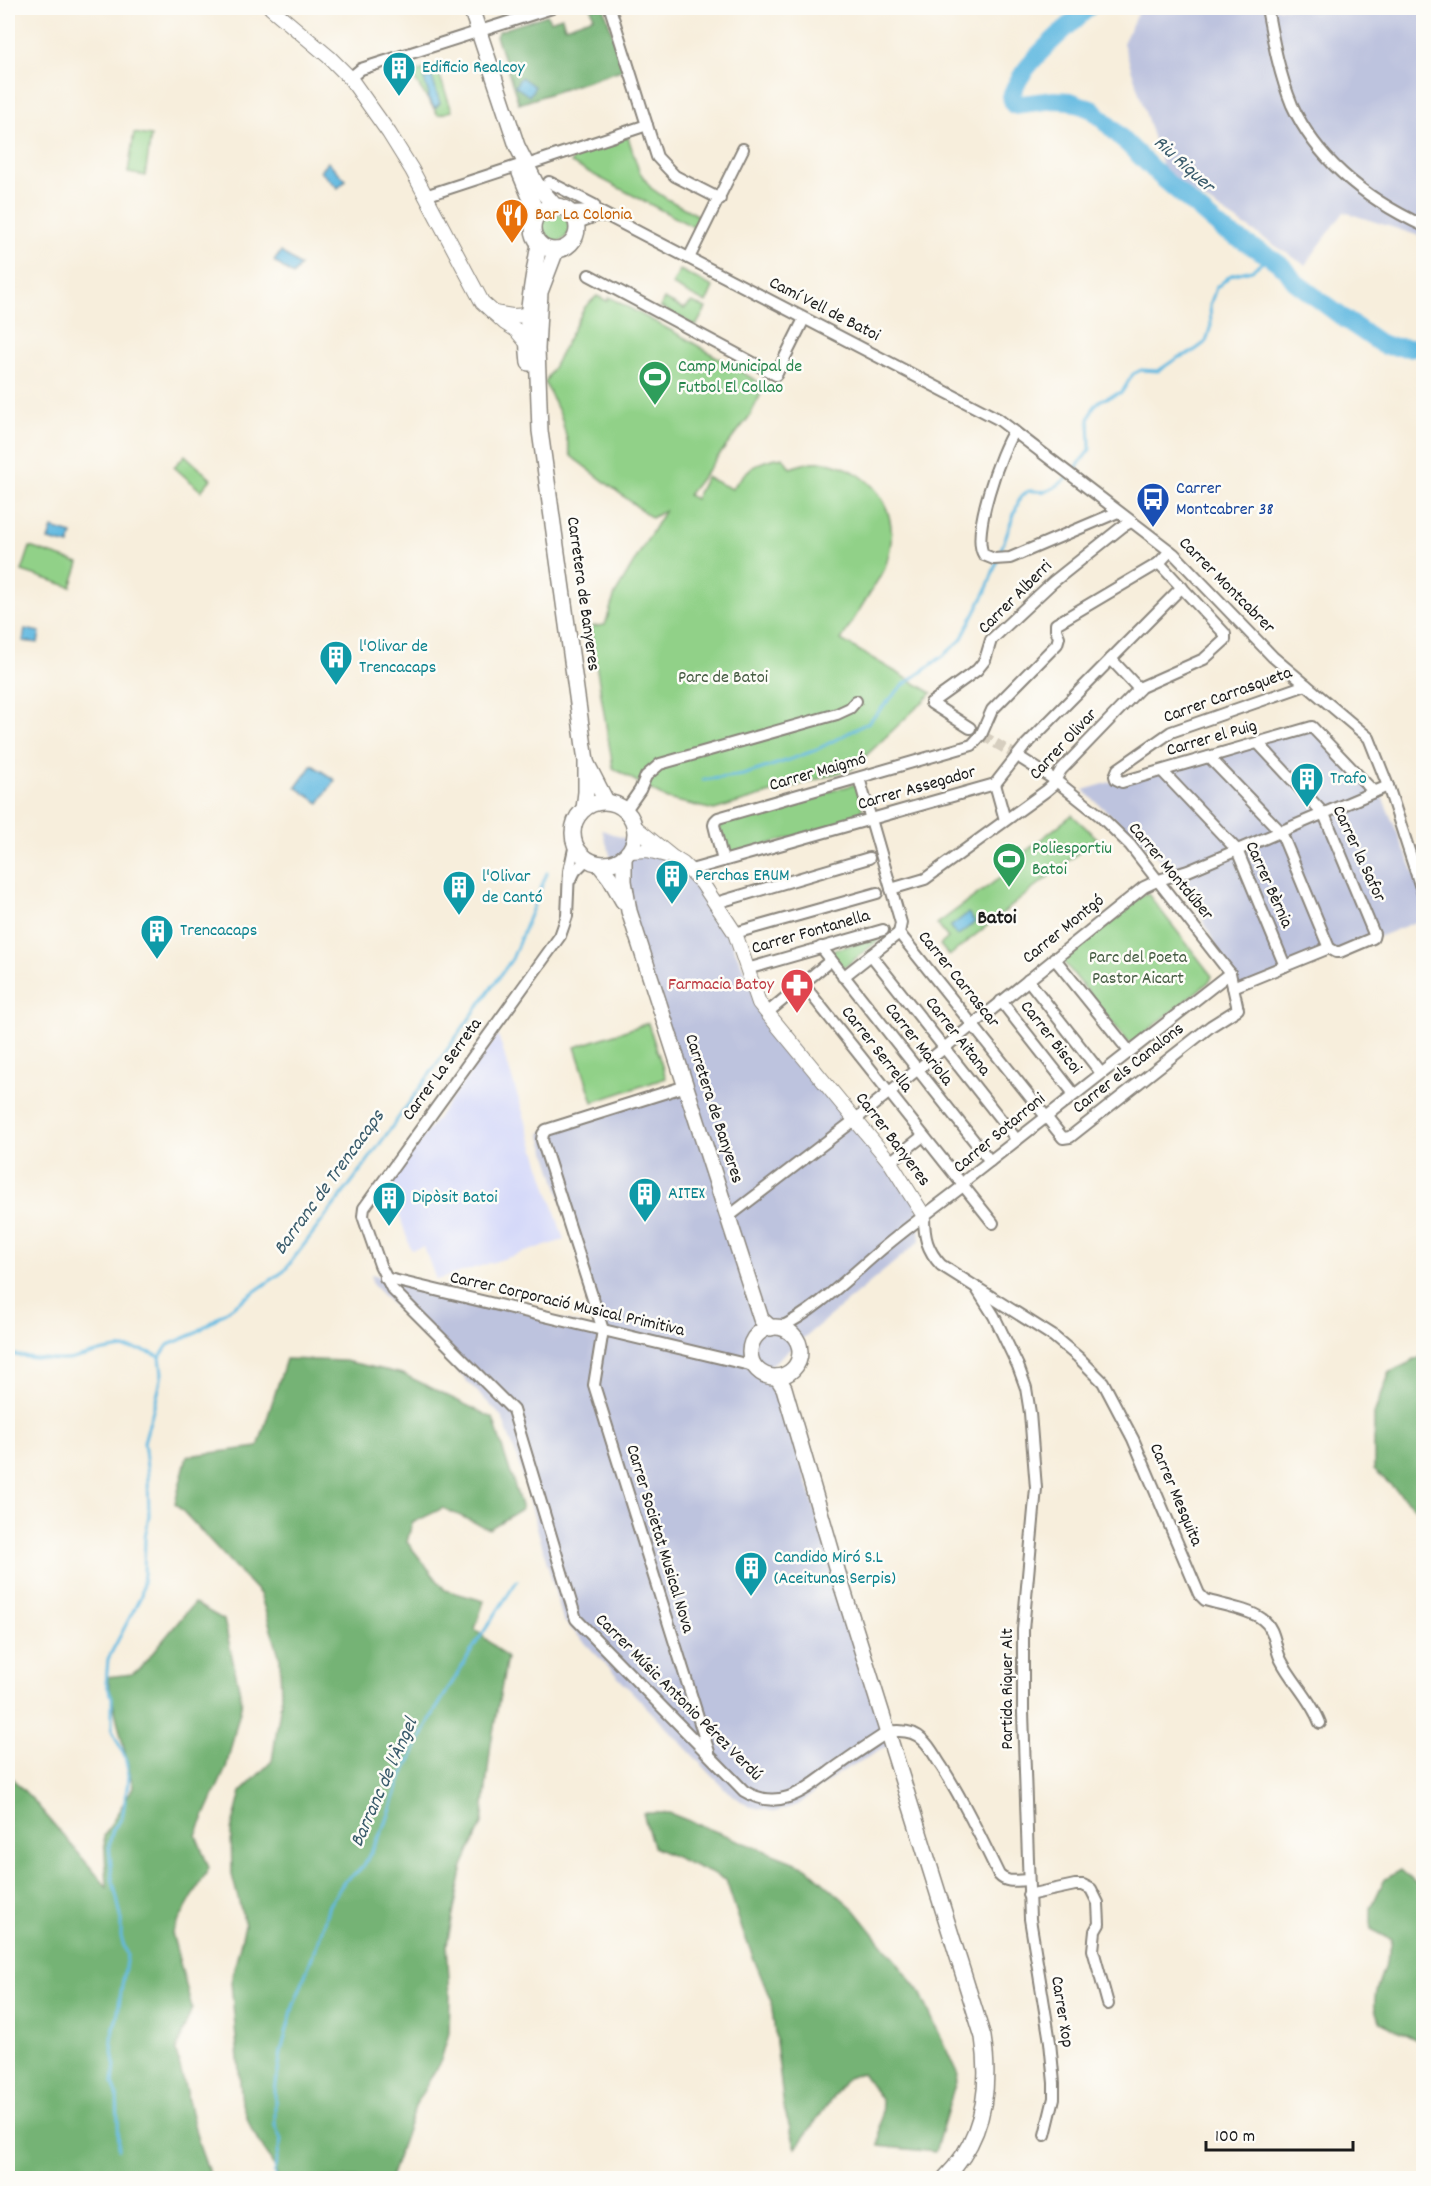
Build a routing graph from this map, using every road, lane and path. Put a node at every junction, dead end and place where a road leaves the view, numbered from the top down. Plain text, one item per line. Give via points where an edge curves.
1 (271, 8) edge
2 (471, 8) edge
3 (552, 8) edge
4 (610, 8) edge
5 (1267, 8) edge
6 (532, 11) edge
7 (479, 32) junction
8 (350, 78) junction
9 (647, 125) junction
10 (743, 149) dead end
11 (522, 165) junction
12 (549, 182) dead end
13 (425, 196) junction
14 (720, 199) junction
15 (554, 205) junction
16 (596, 210) junction
17 (537, 214) junction
18 (608, 216) junction
19 (573, 217) junction
20 (1424, 226) edge
21 (539, 244) junction
22 (556, 250) junction
23 (689, 258) junction
24 (588, 275) dead end
25 (494, 314) junction
26 (528, 315) junction
27 (804, 319) junction
28 (526, 342) junction
29 (540, 431) junction
30 (1018, 434) junction
31 (1118, 512) junction
32 (1131, 522) junction
33 (1170, 551) junction
34 (1159, 563) junction
35 (1182, 587) junction
36 (1226, 637) joint
37 (1111, 659) junction
38 (1306, 685) junction
39 (1139, 689) junction
40 (856, 701) dead end
41 (970, 728) tunnel mouth
42 (1258, 743) junction
43 (1209, 757) junction
44 (1022, 759) tunnel mouth
45 (586, 761) junction
46 (1162, 771) junction
47 (859, 778) junction
48 (1055, 780) junction
49 (1122, 782) joint
50 (995, 784) junction
51 (1388, 786) junction
52 (1374, 792) junction
53 (606, 801) junction
54 (584, 809) junction
55 (626, 810) junction
56 (1324, 814) junction
57 (870, 819) junction
58 (1005, 820) junction
59 (635, 827) junction
60 (1281, 832) junction
61 (575, 844) junction
62 (1237, 850) junction
63 (627, 854) junction
64 (672, 857) junction
65 (869, 858) dead end
66 (593, 861) junction
67 (723, 861) junction
68 (696, 869) junction
69 (1159, 880) junction
70 (570, 882) junction
71 (891, 889) junction
72 (877, 893) dead end
73 (1424, 897) edge
74 (716, 903) junction
75 (629, 911) junction
76 (883, 930) dead end
77 (735, 933) junction
78 (899, 933) junction
79 (821, 947) junction
80 (1329, 948) junction
81 (871, 955) junction
82 (1054, 958) junction
83 (830, 961) junction
84 (1285, 966) junction
85 (747, 969) junction
86 (1230, 973) junction
87 (843, 976) junction
88 (1028, 980) junction
89 (803, 984) junction
90 (1233, 987) junction
91 (1001, 1001) junction
92 (1238, 1007) joint
93 (767, 1013) junction
94 (972, 1024) junction
95 (944, 1047) junction
96 (1129, 1051) junction
97 (916, 1069) junction
98 (1101, 1073) junction
99 (686, 1086) junction
100 (888, 1093) junction
101 (1074, 1094) junction
102 (1046, 1117) junction
103 (856, 1119) junction
104 (923, 1136) junction
105 (1017, 1140) junction
106 (990, 1161) junction
107 (890, 1162) junction
108 (963, 1186) junction
109 (924, 1216) junction
110 (728, 1217) junction
111 (993, 1223) dead end
112 (385, 1278) junction
113 (977, 1289) junction
114 (775, 1327) junction
115 (603, 1330) junction
116 (749, 1362) junction
117 (783, 1380) junction
118 (1035, 1499) joint
119 (1320, 1723) dead end
120 (888, 1732) junction
121 (710, 1756) junction
122 (1028, 1880) junction
123 (1028, 1895) junction
124 (1108, 2004) dead end
125 (1045, 2135) dead end
126 (945, 2178) edge

1 - 8 street
2 - 7 main road
3 - 6 street
4 - 9 street
5 - 20 street via 1287,91 1312,139 1356,186 1382,205
6 - 7 street
7 - 8 street via 361,69
7 - 11 main road
8 - 13 street via 389,133
9 - 11 street
9 - 14 street via 664,167
10 - 14 street
11 - 13 street
11 - 15 main road
11 - 17 main road
12 - 16 street, Camí Vell de Batoi via 594,205
13 - 25 street via 482,302
14 - 23 street
15 - 17 main road
15 - 19 main road
16 - 18 street, Camí Vell de Batoi
16 - 19 street, Camí Vell de Batoi
17 - 21 main road via 532,231
18 - 19 street
18 - 23 street, Camí Vell de Batoi
19 - 22 main road via 577,233 573,241
21 - 22 main road
21 - 26 main road, Carretera de Banyeres
22 - 29 main road, Carretera de Banyeres via 540,292
23 - 27 street, Camí Vell de Batoi
24 - 27 street via 776,375
25 - 26 street
25 - 28 street
26 - 28 main road, Carretera de Banyeres
27 - 30 street, Camí Vell de Batoi via 948,392
28 - 29 main road, Carretera de Banyeres
29 - 45 main road, Carretera de Banyeres
30 - 31 street, Camí Vell de Batoi
30 - 31 street via 992,483 985,506 980,547 984,555 1010,558
31 - 32 street, Carrer Montcabrer
32 - 33 street, Carrer Montcabrer
32 - 41 street, Carrer Alberri via 1053,582 991,640 977,670 931,703
33 - 34 street
33 - 38 street, Carrer Montcabrer via 1273,657
34 - 35 street, Carrer Montcabrer
34 - 47 street, Carrer Maigmó via 1056,624 1058,643 992,710 972,745
35 - 36 street, Carrer Montcabrer
35 - 37 street, Carrer Assegador
36 - 39 street, Carrer Olivar via 1204,658
37 - 39 street
37 - 50 street, Carrer Assegador via 1024,747
38 - 49 street, Carrer Carrasqueta via 1171,732 1118,769 1115,776
38 - 51 street, Carrer Montcabrer via 1366,734
39 - 48 street, Carrer Olivar
40 - 55 street via 837,714 660,764 646,776
42 - 43 street, Carrer el Puig
42 - 52 street, Carrer el Puig via 1312,727
42 - 56 street, Carrer la Safor
43 - 46 street, Carrer el Puig
43 - 60 street
44 - 48 street, Carrer Montdúber
45 - 53 main road, Carretera de Banyeres
45 - 54 main road, Carretera de Banyeres
46 - 49 street, Carrer el Puig
46 - 62 street, Carrer Bèrnia
47 - 57 street, Carrer Carrascar
47 - 67 street, Carrer Maigmó via 718,818 714,825
48 - 58 street, Carrer Olivar
48 - 69 street, Carrer Montdúber via 1130,845
50 - 57 street, Carrer Assegador
50 - 58 street
51 - 52 street, Carrer Montgó
51 - 73 street, Carrer Montcabrer
52 - 56 street, Carrer Montgó
53 - 54 main road
53 - 55 main road
54 - 61 main road via 574,825
55 - 59 main road
56 - 60 street, Carrer Montgó
56 - 80 street, Carrer la Safor via 1373,928 1373,938 1340,952
57 - 67 street, Carrer Assegador
57 - 71 street, Carrer Carrascar
58 - 71 street, Carrer Olivar via 925,879
59 - 63 main road
59 - 64 street, Carrer Banyeres
60 - 62 street, Carrer Montgó
60 - 80 street
61 - 66 main road via 579,852
61 - 70 street, Carrer La Serreta
62 - 69 street, Carrer Montgó
62 - 84 street, Carrer Bèrnia
63 - 64 street, Carrer Banyeres via 648,850
63 - 66 main road via 615,862
63 - 75 main road, Carretera de Banyeres via 624,881
64 - 68 street, Carrer Banyeres
65 - 74 street
66 - 70 street via 575,871
66 - 75 main road, Carretera de Banyeres via 610,878
67 - 68 street, Carrer Assegador
68 - 74 street, Carrer Banyeres
69 - 82 street, Carrer Montgó via 1144,887
69 - 86 street, Carrer Montdúber
70 - 112 street, Carrer La Serreta via 567,916 560,936 364,1208 363,1216
71 - 78 street, Carrer Carrascar via 902,927
72 - 77 street
74 - 77 street, Carrer Banyeres
75 - 99 main road, Carretera de Banyeres
76 - 79 street, Carrer Fontanella
77 - 85 street, Carrer Banyeres
78 - 81 street, Carrer Fontanella
78 - 94 street, Carrer Carrascar
79 - 83 street, Carrer Mariola
79 - 85 street, Carrer Fontanella
80 - 84 street
81 - 87 street, Carrer Fontanella
81 - 95 street, Carrer Aitana
82 - 88 street, Carrer Montgó
82 - 96 street
83 - 87 street, Carrer Mariola
83 - 89 street
84 - 90 street
85 - 93 street, Carrer Banyeres
86 - 90 street, Carrer Montdúber
86 - 96 street, Carrer Sotarroni
87 - 97 street, Carrer Mariola
88 - 91 street, Carrer Montgó
88 - 98 street
89 - 93 street
89 - 100 street, Carrer Serrella
90 - 92 street, Carrer Montdúber
91 - 94 street, Carrer Montgó
91 - 101 street, Carrer Biscoi
92 - 102 street, Carrer els Canalons via 1070,1137 1061,1136
93 - 103 street, Carrer Banyeres
94 - 95 street, Carrer Montgó
94 - 102 street, Carrer Carrascar
95 - 97 street, Carrer Montgó
95 - 105 street, Carrer Aitana
96 - 98 street, Carrer Sotarroni
97 - 100 street, Carrer Montgó
97 - 106 street, Carrer Mariola
98 - 101 street, Carrer Sotarroni
99 - 110 main road, Carretera de Banyeres
99 - 115 street via 543,1134
100 - 103 street, Carrer Montgó
100 - 104 street, Carrer Serrella
101 - 102 street, Carrer Sotarroni
102 - 105 street, Carrer Sotarroni
103 - 107 street, Carrer Banyeres
103 - 110 street, Carrer Montgó
104 - 107 street
104 - 108 street, Carrer Serrella
105 - 106 street, Carrer Sotarroni
106 - 108 street, Carrer Sotarroni
107 - 109 street, Carrer Banyeres
108 - 109 street, Carrer Sotarroni
108 - 111 street, Carrer Serrella
109 - 113 street, Carrer Banyeres via 926,1241 935,1259
109 - 114 street, Carrer Sotarroni via 832,1292
110 - 114 main road, Carretera de Banyeres
112 - 115 street, Carrer Corporació Musical Primitiva
112 - 121 street, Carrer Músic Antonio Pérez Verdú via 513,1410 576,1619
113 - 118 street, Carrer Banyeres via 1006,1340 1026,1388
113 - 119 street, Carrer Mesquita via 1060,1342 1102,1382 1133,1439 1199,1594 1205,1600 1258,1616 1268,1624 1280,1659
114 - 116 main road via 753,1340
114 - 117 main road via 799,1346 794,1369
115 - 116 street, Carrer Corporació Musical Primitiva
115 - 121 street, Carrer Societat Musical Nova via 594,1385
116 - 117 main road via 764,1375
117 - 120 main road
118 - 122 street, Partida Riquer Alt via 1023,1630
120 - 121 street, Carrer Músic Antonio Pérez Verdú via 805,1790 781,1799 753,1797
120 - 122 street via 904,1731 923,1740 971,1816 1002,1879
120 - 126 main road via 968,1984 987,2058 987,2090 981,2118 968,2149
122 - 123 street, Partida Riquer Alt
123 - 124 street via 1075,1885 1091,1889 1098,1903 1094,1950
123 - 125 street, Carrer Xop via 1054,2083

